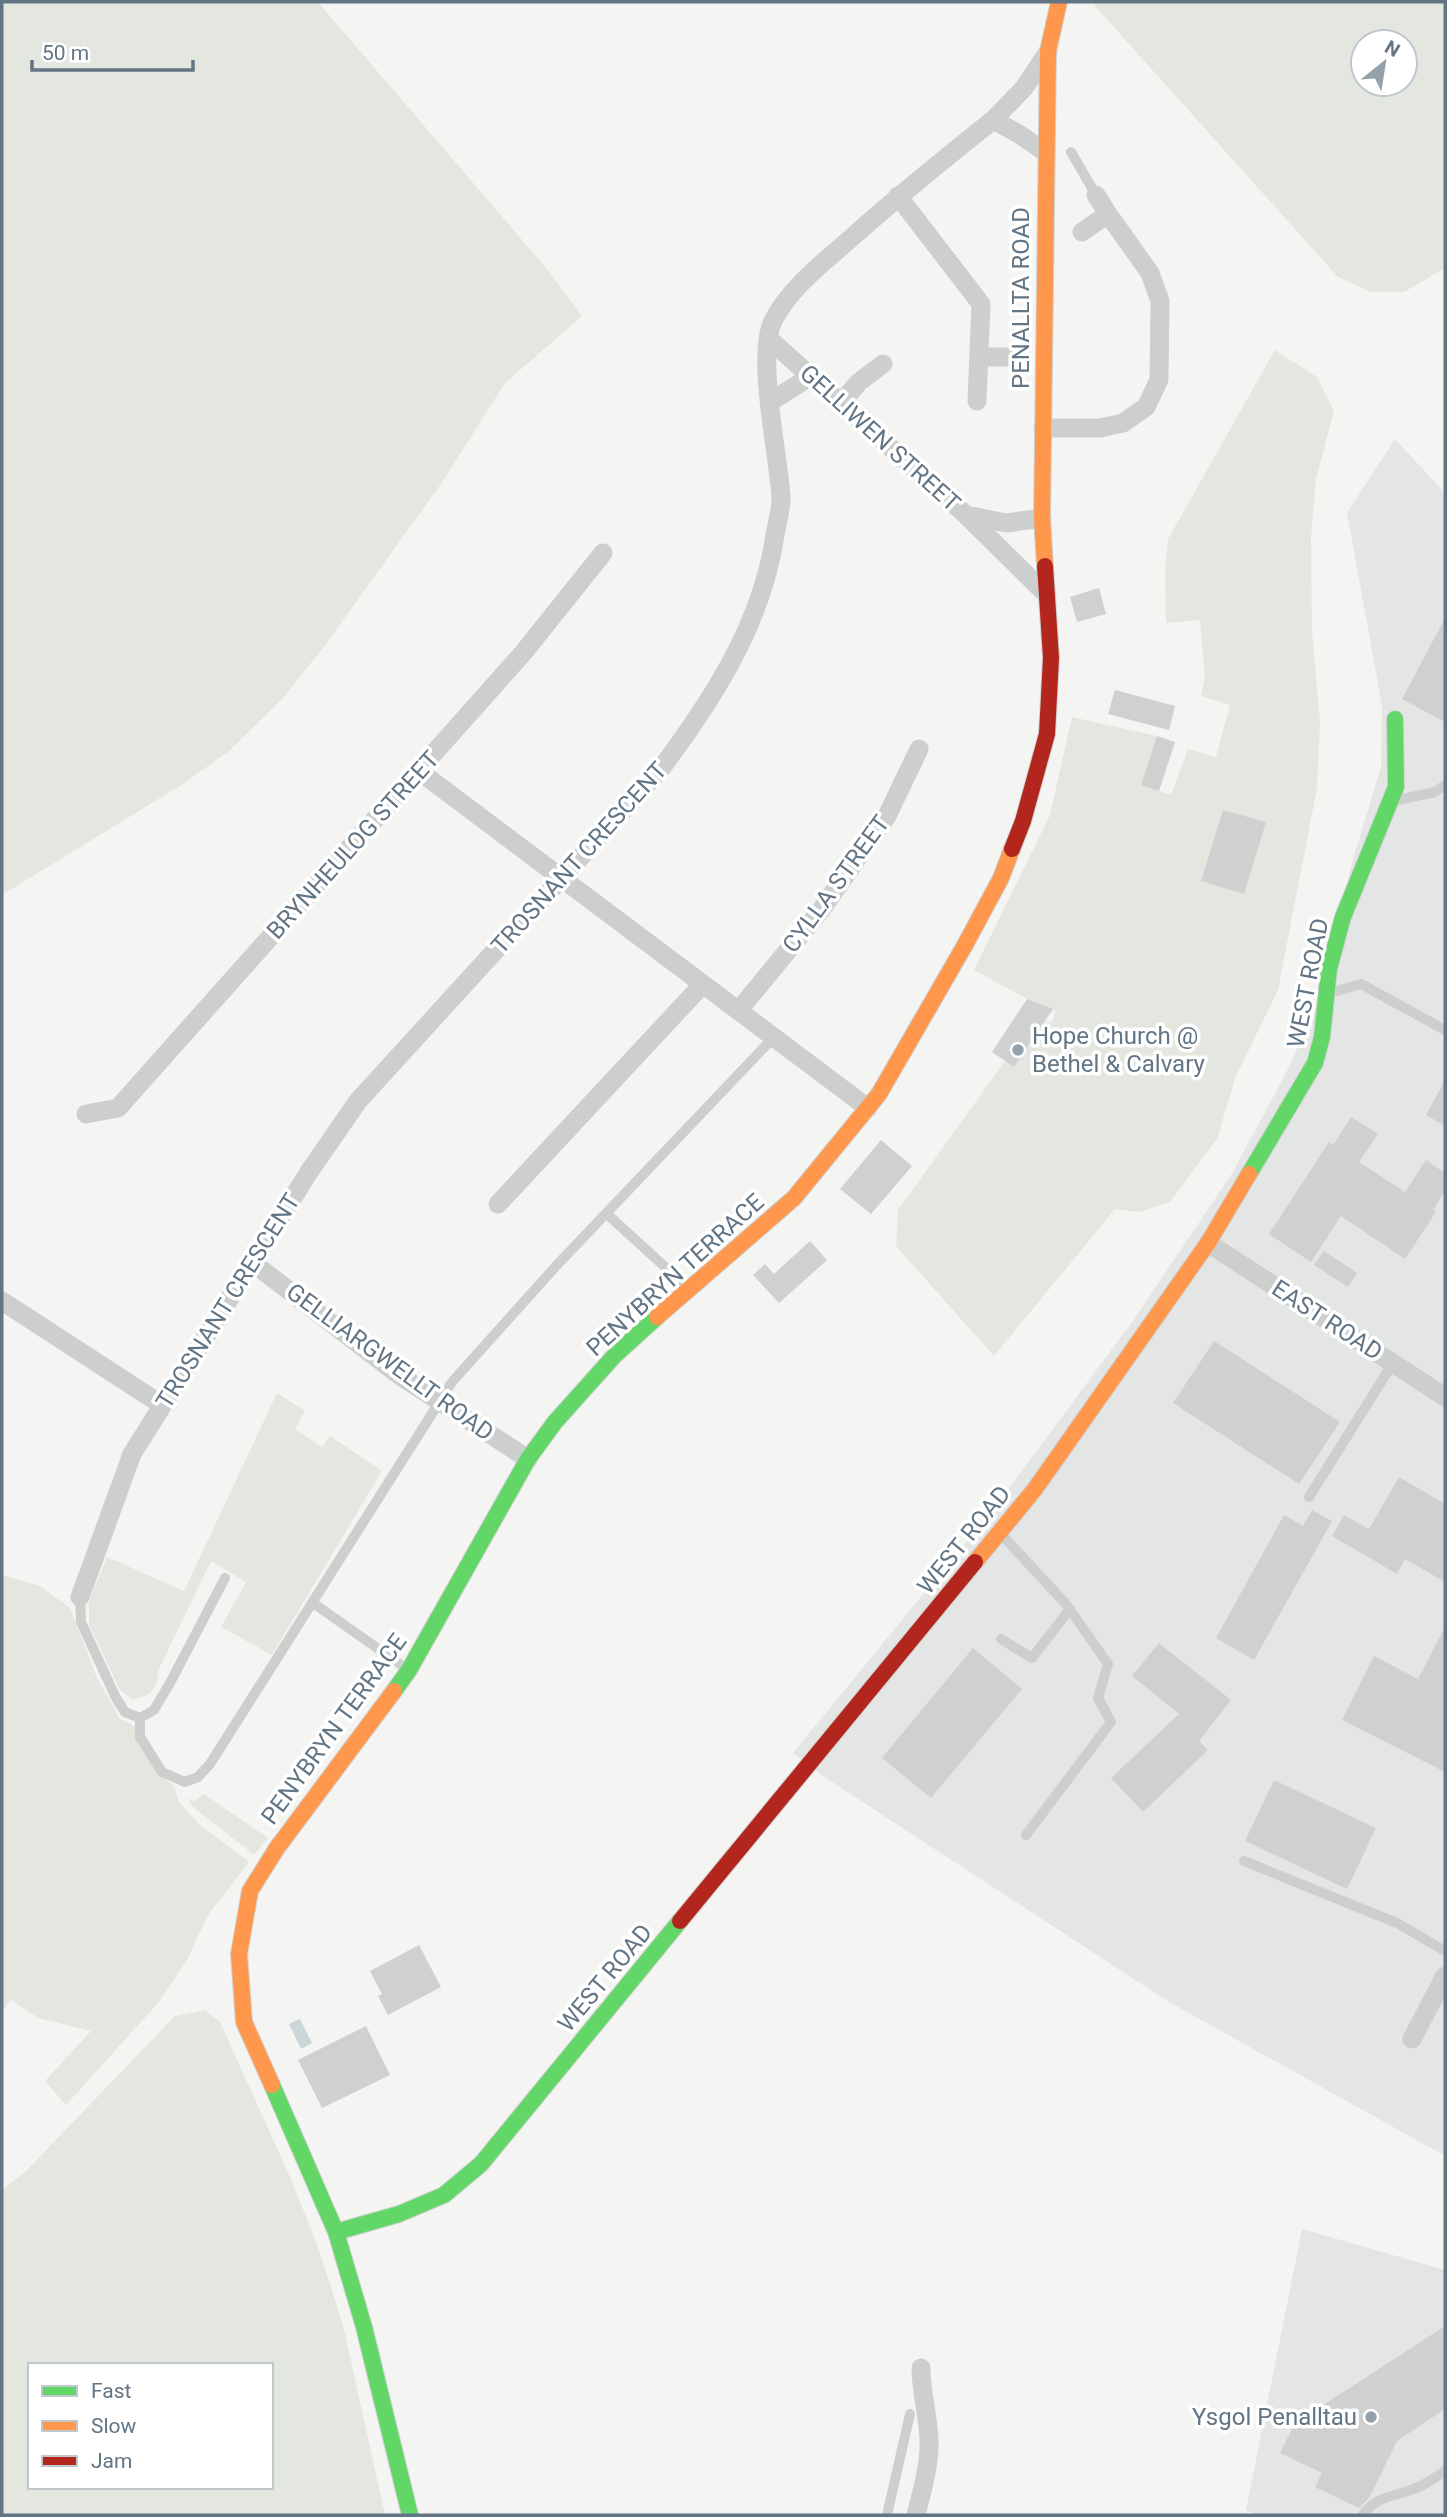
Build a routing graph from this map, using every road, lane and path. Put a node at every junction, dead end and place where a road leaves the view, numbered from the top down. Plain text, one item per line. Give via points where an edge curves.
1 (1059, 2) edge
2 (1048, 51) junction
3 (993, 120) junction
4 (1045, 152) junction
5 (1071, 152) dead end
6 (1096, 195) joint
7 (898, 196) junction
8 (1108, 214) junction
9 (1082, 232) dead end
10 (768, 338) junction
11 (979, 357) junction
12 (1013, 357) dead end
13 (883, 364) dead end
14 (811, 376) junction
15 (977, 401) dead end
16 (770, 402) junction
17 (841, 403) junction
18 (1043, 428) junction
19 (966, 514) junction
20 (1042, 518) junction
21 (603, 553) dead end
22 (1047, 595) junction
23 (1395, 719) dead end
24 (919, 749) dead end
25 (419, 771) junction
26 (1445, 785) edge
27 (1390, 801) junction
28 (561, 878) junction
29 (703, 984) junction
30 (1326, 994) junction
31 (739, 1010) junction
32 (1445, 1030) edge
33 (774, 1037) junction
34 (868, 1108) junction
35 (86, 1114) dead end
36 (498, 1204) dead end
37 (607, 1214) junction
38 (1208, 1243) junction
39 (253, 1263) junction
40 (688, 1288) junction
41 (2, 1301) edge
42 (1394, 1363) junction
43 (1445, 1397) edge
44 (439, 1402) junction
45 (162, 1405) junction
46 (528, 1459) junction
47 (1309, 1497) dead end
48 (999, 1533) junction
49 (225, 1578) dead end
50 (80, 1597) joint
51 (313, 1603) junction
52 (1069, 1609) junction
53 (1001, 1639) dead end
54 (409, 1670) junction
55 (140, 1718) junction
56 (1026, 1835) dead end
57 (1244, 1861) dead end
58 (1445, 1951) edge
59 (1445, 1976) edge
60 (1412, 2039) dead end
61 (336, 2232) junction
62 (921, 2368) dead end
63 (910, 2414) dead end
64 (1445, 2471) edge
65 (410, 2515) edge
66 (887, 2515) edge
67 (916, 2515) edge
68 (1363, 2515) edge

1 - 2 street, PENALLTA ROAD
2 - 3 street, TROSNANT CRESCENT via 1024,88
2 - 4 street, PENALLTA ROAD
3 - 4 street
3 - 7 street, TROSNANT CRESCENT
4 - 18 street, PENALLTA ROAD
5 - 6 lane
6 - 8 street
7 - 10 street, TROSNANT CRESCENT via 805,278 774,319
7 - 11 street via 981,304
8 - 9 street
8 - 18 street via 1150,274 1160,301 1159,380 1146,407 1123,423 1100,428
10 - 14 street, GELLIWEN STREET
10 - 16 street, TROSNANT CRESCENT
11 - 12 street
11 - 15 street
13 - 17 street
14 - 16 street
14 - 17 street, GELLIWEN STREET
16 - 28 street, TROSNANT CRESCENT via 781,500 771,562 736,653 700,716 660,770
17 - 19 street, GELLIWEN STREET
18 - 20 street, PENALLTA ROAD
19 - 20 street, GELLIWEN STREET via 1006,523
19 - 22 street
20 - 22 street, PENALLTA ROAD
21 - 25 street, BRYNHEULOG STREET
22 - 34 street, PENYBRYN TERRACE via 1051,658 1047,734 1023,821 1001,878 965,945
23 - 27 street, WEST ROAD via 1396,787
24 - 31 street, CYLLA STREET via 887,816 821,910
25 - 28 street
25 - 35 street, BRYNHEULOG STREET via 118,1108
26 - 27 lane via 1435,792
27 - 30 street, WEST ROAD via 1343,917
28 - 29 street
28 - 39 street, TROSNANT CRESCENT via 358,1101
29 - 31 street
29 - 36 street
30 - 32 lane via 1361,984
30 - 38 street, WEST ROAD via 1315,1063
31 - 33 street
33 - 34 street
33 - 37 lane
34 - 40 street, PENYBRYN TERRACE via 794,1198
37 - 40 lane
37 - 44 lane via 452,1382
38 - 42 street, EAST ROAD
38 - 48 street, WEST ROAD
39 - 44 street, GELLIARGWELLT ROAD
39 - 45 street, TROSNANT CRESCENT
40 - 46 street, PENYBRYN TERRACE via 615,1355
41 - 45 street
42 - 43 street, EAST ROAD
42 - 47 lane
44 - 46 street, GELLIARGWELLT ROAD
44 - 51 lane
45 - 50 street, TROSNANT CRESCENT via 132,1454
46 - 54 street, PENYBRYN TERRACE
48 - 52 lane
48 - 61 street, WEST ROAD via 481,2164 444,2195
49 - 55 lane via 170,1684 153,1710
50 - 55 lane via 81,1622 116,1698 125,1713
51 - 54 lane
51 - 55 lane via 198,1777 185,1782 162,1772 141,1737
52 - 53 lane via 1032,1658
52 - 56 lane via 1108,1664 1098,1698 1111,1722
54 - 61 street, PENYBRYN TERRACE via 250,1891 239,1954 244,2022
57 - 58 lane via 1397,1923
59 - 60 street
61 - 65 street, PENYBRYN TERRACE
62 - 67 street via 929,2442
63 - 66 lane
64 - 68 lane via 1417,2488 1382,2499

